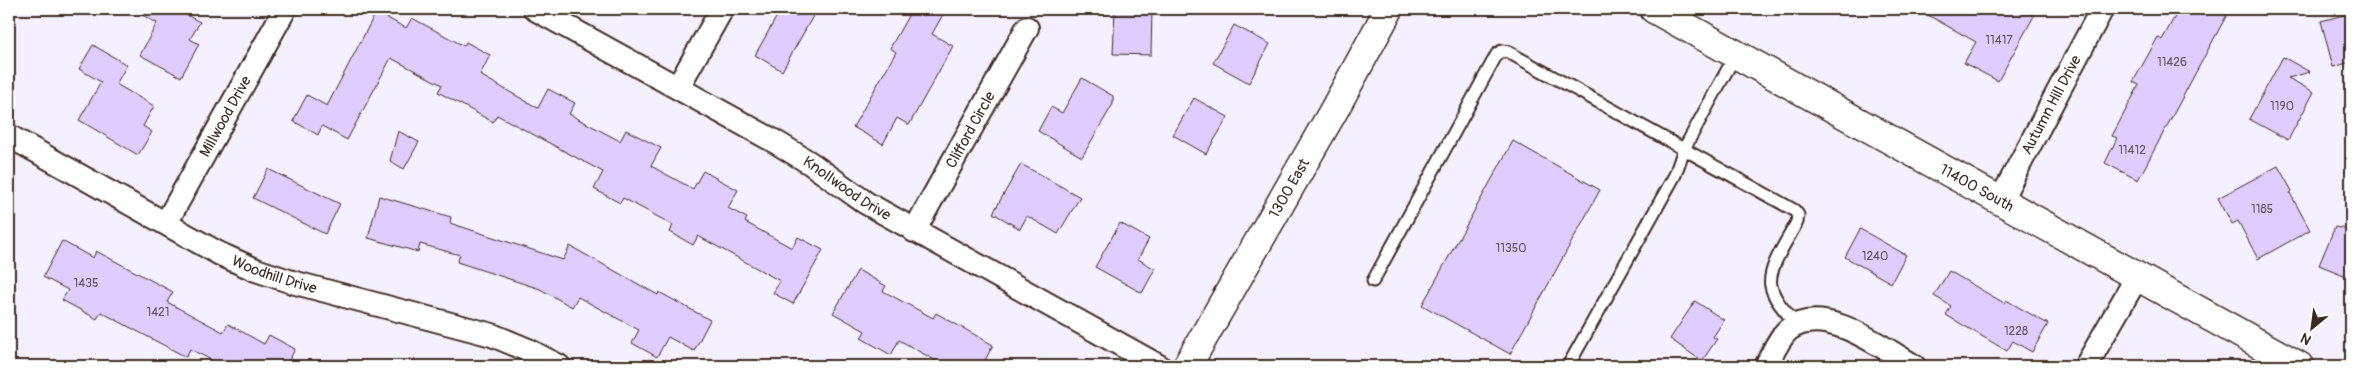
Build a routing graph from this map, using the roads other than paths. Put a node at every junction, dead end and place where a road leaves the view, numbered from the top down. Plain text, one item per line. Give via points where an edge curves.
1 (285, 9) edge
2 (535, 9) edge
3 (722, 9) edge
4 (1389, 9) edge
5 (1654, 9) edge
6 (2102, 9) edge
7 (1027, 28) dead end
8 (1736, 54) junction
9 (678, 87) junction
10 (9, 136) edge
11 (1684, 149) junction
12 (2000, 200) junction
13 (166, 223) junction
14 (914, 231) junction
15 (2137, 277) junction
16 (1373, 281) dead end
17 (1797, 325) junction
18 (559, 366) edge
19 (1159, 366) edge
20 (1186, 366) edge
21 (1568, 366) edge
22 (1766, 366) edge
23 (1914, 366) edge
24 (2086, 366) edge
25 (2299, 366) edge

1 - 13 street, Millwood Drive
2 - 9 street, Knollwood Drive
3 - 9 street
4 - 20 main road, 1300 East
5 - 8 main road, 11400 South
6 - 12 street, Autumn Hill Drive
7 - 14 street, Clifford Circle
8 - 11 lane
8 - 12 main road, 11400 South
9 - 14 street, Knollwood Drive via 774,141
10 - 13 street, Woodhill Drive
11 - 16 lane via 1502,51 1497,54
11 - 17 lane via 1798,215 1771,272 1771,287 1777,301
11 - 21 lane via 1674,175
12 - 15 main road, 11400 South
13 - 18 street, Woodhill Drive via 256,270 492,335
14 - 19 street, Knollwood Drive
15 - 24 street
15 - 25 main road, 11400 South
17 - 22 street via 1780,340
17 - 23 street via 1818,320 1840,324

